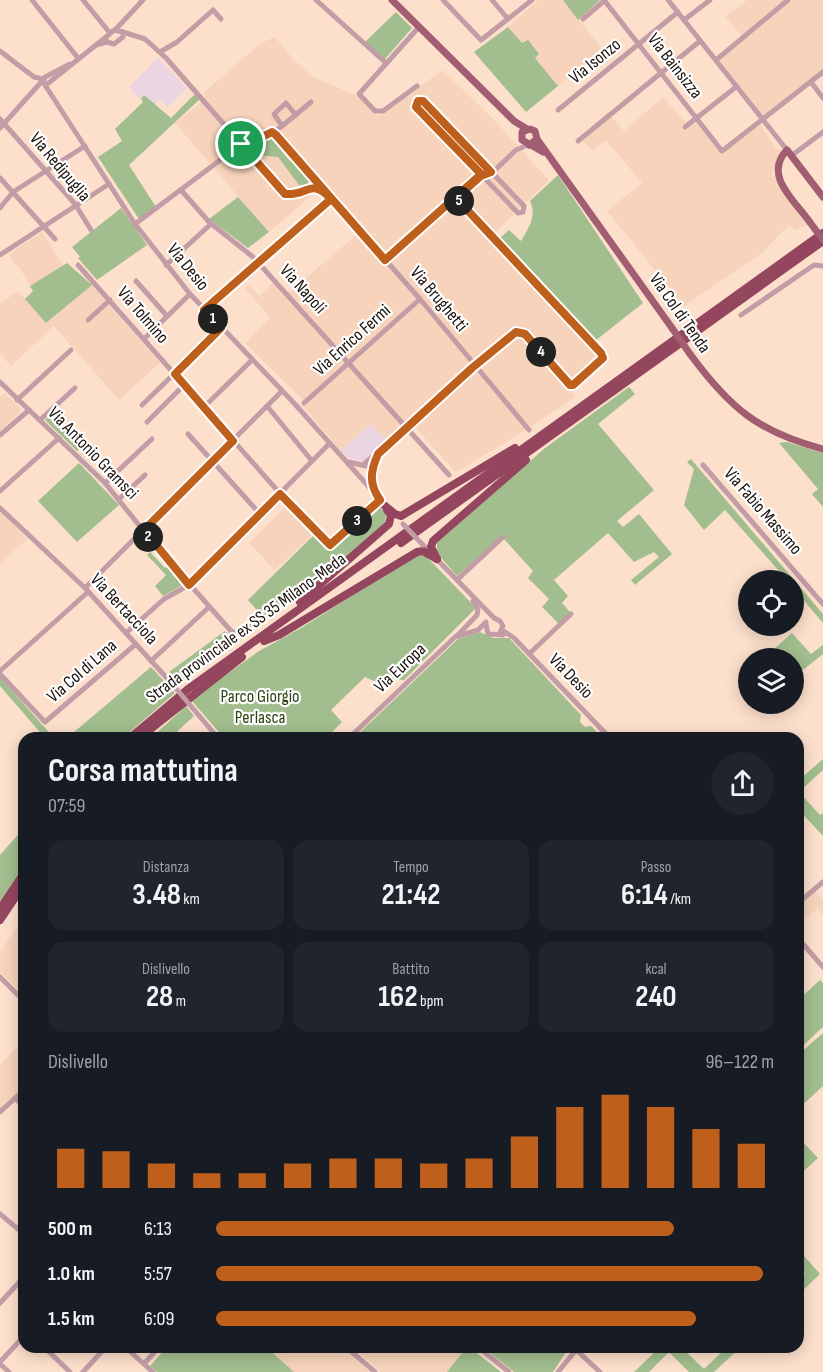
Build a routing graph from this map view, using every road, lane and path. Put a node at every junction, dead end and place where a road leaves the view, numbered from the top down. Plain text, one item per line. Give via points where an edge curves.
1 (32, 0) edge
2 (83, 0) edge
3 (143, 0) edge
4 (316, 0) edge
5 (392, 0) edge
6 (443, 0) edge
7 (492, 0) edge
8 (532, 0) edge
9 (604, 0) edge
10 (668, 0) edge
11 (710, 0) edge
12 (788, 0) edge
13 (678, 12) junction
14 (221, 19) dead end
15 (508, 19) junction
16 (583, 19) dead end
17 (684, 20) junction
18 (419, 27) junction
19 (121, 32) junction
20 (108, 37) junction
21 (700, 41) junction
22 (639, 45) junction
23 (0, 51) edge
24 (160, 52) junction
25 (78, 58) junction
26 (716, 60) junction
27 (386, 63) junction
28 (823, 72) edge
29 (661, 73) junction
30 (46, 82) junction
31 (811, 82) junction
32 (417, 86) dead end
33 (736, 87) junction
34 (823, 98) edge
35 (311, 102) dead end
36 (558, 110) dead end
37 (296, 115) junction
38 (697, 118) junction
39 (762, 119) junction
40 (514, 122) junction
41 (1, 124) edge
42 (685, 127) dead end
43 (277, 129) junction
44 (527, 129) junction
45 (823, 132) edge
46 (521, 136) junction
47 (537, 139) junction
48 (254, 141) junction
49 (578, 141) dead end
50 (241, 144) junction
51 (528, 145) junction
52 (85, 146) junction
53 (516, 150) junction
54 (249, 152) junction
55 (545, 153) junction
56 (789, 153) junction
57 (46, 171) junction
58 (491, 172) junction
59 (482, 175) junction
60 (0, 178) edge
61 (313, 178) junction
62 (109, 184) junction
63 (312, 187) junction
64 (181, 190) junction
65 (323, 190) junction
66 (12, 192) junction
67 (823, 196) edge
68 (456, 198) junction
69 (331, 199) junction
70 (75, 206) junction
71 (0, 208) edge
72 (135, 224) junction
73 (211, 224) junction
74 (44, 226) junction
75 (91, 230) dead end
76 (823, 231) edge
77 (55, 239) dead end
78 (823, 242) edge
79 (808, 248) junction
80 (0, 255) edge
81 (385, 260) junction
82 (258, 261) junction
83 (78, 265) dead end
84 (166, 265) junction
85 (823, 266) edge
86 (136, 281) dead end
87 (190, 294) junction
88 (420, 299) junction
89 (110, 300) junction
90 (204, 310) junction
91 (741, 315) dead end
92 (167, 316) junction
93 (88, 320) dead end
94 (221, 328) junction
95 (144, 339) junction
96 (71, 350) dead end
97 (252, 360) junction
98 (348, 363) junction
99 (475, 366) junction
100 (175, 374) junction
101 (0, 382) edge
102 (184, 385) junction
103 (75, 388) dead end
104 (282, 391) junction
105 (17, 400) junction
106 (304, 403) dead end
107 (142, 405) dead end
108 (267, 406) junction
109 (204, 407) junction
110 (28, 410) junction
111 (40, 420) junction
112 (147, 422) dead end
113 (405, 428) junction
114 (562, 429) junction
115 (528, 430) dead end
116 (547, 431) junction
117 (188, 434) dead end
118 (0, 435) edge
119 (59, 438) junction
120 (152, 439) dead end
121 (233, 441) junction
122 (329, 444) junction
123 (823, 449) edge
124 (378, 454) junction
125 (312, 461) junction
126 (345, 461) junction
127 (213, 462) junction
128 (362, 464) junction
129 (703, 465) dead end
130 (357, 472) junction
131 (371, 472) junction
132 (146, 475) dead end
133 (449, 475) dead end
134 (362, 478) junction
135 (105, 483) junction
136 (0, 491) edge
137 (375, 492) junction
138 (280, 494) junction
139 (119, 499) junction
140 (383, 503) junction
141 (0, 508) edge
142 (260, 514) junction
143 (144, 530) junction
144 (502, 537) dead end
145 (437, 559) junction
146 (457, 580) junction
147 (189, 585) junction
148 (86, 590) junction
149 (823, 604) edge
150 (209, 608) junction
151 (571, 614) dead end
152 (286, 618) junction
153 (490, 620) junction
154 (478, 630) junction
155 (231, 631) dead end
156 (486, 632) junction
157 (501, 632) junction
158 (126, 633) junction
159 (455, 637) junction
160 (264, 641) junction
161 (136, 644) junction
162 (529, 654) junction
163 (151, 661) junction
164 (0, 673) edge
165 (137, 732) edge
166 (146, 732) edge
167 (213, 732) edge
168 (355, 732) edge
169 (604, 732) edge
170 (18, 882) edge
171 (823, 882) edge
172 (18, 893) edge
173 (804, 898) edge
174 (0, 909) edge
175 (0, 920) edge
176 (804, 946) edge
177 (823, 967) edge
178 (0, 977) edge
179 (18, 995) edge
180 (18, 1095) edge
181 (15, 1098) junction
182 (18, 1101) edge
183 (0, 1112) edge
184 (0, 1214) edge
185 (18, 1229) edge
186 (18, 1284) edge
187 (0, 1304) edge
188 (18, 1343) edge
189 (50, 1353) edge
190 (100, 1353) edge
191 (132, 1353) edge
192 (155, 1353) edge
193 (353, 1353) edge
194 (485, 1353) edge
195 (572, 1353) edge
196 (579, 1353) edge
197 (0, 1363) edge
198 (146, 1365) junction
199 (9, 1372) edge
200 (70, 1372) edge
201 (83, 1372) edge
202 (153, 1372) edge
203 (375, 1372) edge
204 (509, 1372) edge
205 (558, 1372) edge
206 (600, 1372) edge

1 - 25 street
2 - 20 street
3 - 19 street via 126,18
4 - 27 street
5 - 18 main road, Via Col di Tenda
6 - 15 street via 481,40
7 - 15 street
8 - 15 street
9 - 16 street
9 - 22 street, Via Bainsizza
10 - 13 street
11 - 17 street
12 - 26 street
13 - 17 street
13 - 22 street, Via Isonzo
14 - 24 street via 213,10
17 - 21 street
18 - 27 street
18 - 40 main road, Via Col di Tenda
19 - 20 street
19 - 20 street via 114,44
19 - 24 street via 139,36
20 - 25 street
21 - 26 street
21 - 29 street
22 - 29 street, Via Bainsizza
22 - 36 street, Via Isonzo
23 - 30 street
24 - 50 street
25 - 30 street
26 - 33 street
27 - 32 street via 359,91 375,111 383,111
28 - 31 street
29 - 38 street, Via Bainsizza
29 - 49 street
30 - 41 street
30 - 52 street, Via Desio
31 - 34 street
31 - 39 street
33 - 38 street
33 - 39 street
35 - 37 street
37 - 43 street
37 - 43 street, Via Brughetti via 286,104 274,114
38 - 39 street, Via Bainsizza via 722,151
38 - 42 street
39 - 56 street
40 - 44 main road, Via Col di Tenda
40 - 46 main road, Via Col di Tenda
41 - 57 street, Via Redipuglia
43 - 48 street
43 - 61 street, Via Brughetti
44 - 46 main road
44 - 47 main road, Via Col di Tenda via 535,131
45 - 56 street
46 - 51 main road, Via Col di Tenda
46 - 53 street
47 - 51 main road
47 - 55 main road, Via Col di Tenda
48 - 50 street
48 - 54 street
50 - 54 street
50 - 64 street
51 - 53 street
51 - 55 main road, Via Col di Tenda
52 - 57 street
52 - 62 street, Via Desio
53 - 58 street
54 - 63 street via 285,194
55 - 123 main road, Via Col di Tenda, bridge via 727,400 771,431
56 - 67 main road
56 - 78 main road, bridge via 776,171 778,180
57 - 66 street
57 - 70 street, Via Redipuglia
58 - 59 street
58 - 59 street via 524,206 523,212 518,213
58 - 59 street via 423,101 418,101 416,107
59 - 68 street
60 - 66 street
61 - 63 street
61 - 65 street, Via Brughetti
62 - 70 street
62 - 72 street, Via Desio
63 - 65 street
64 - 72 street
64 - 73 street, Via Napoli
65 - 69 street, Via Brughetti
66 - 71 street
66 - 74 street
68 - 81 street
68 - 99 street via 601,353 602,360 573,385 567,383 519,331
69 - 81 street, Via Brughetti
69 - 82 street
70 - 74 street
70 - 75 street, Via Redipuglia
72 - 84 street, Via Desio
73 - 82 street, Via Napoli
73 - 84 street
74 - 77 street
74 - 80 street
76 - 79 highway via 808,239
78 - 79 highway
79 - 114 highway, Strada provinciale ex SS 35 Milano-Meda
79 - 116 highway, Strada provinciale ex SS 35 Milano-Meda
81 - 88 street, Via Brughetti
82 - 90 street
82 - 98 street, Via Napoli
83 - 89 street, Via Tolmino
84 - 87 street, Via Desio
85 - 91 street via 814,265
86 - 92 street
87 - 90 street, Via Desio
87 - 92 street
88 - 98 street, Via Enrico Fermi
88 - 99 street, Via Brughetti
89 - 93 street
89 - 95 street, Via Tolmino
90 - 94 street, Via Desio
92 - 95 street
94 - 97 street, Via Desio
94 - 100 street
95 - 100 street, Via Tolmino
96 - 105 street
97 - 104 street, Via Desio
97 - 109 street
98 - 106 street, Via Enrico Fermi
98 - 113 street, Via Napoli
99 - 113 street
99 - 115 street, Via Brughetti
100 - 102 street, Via Tolmino
100 - 107 street
101 - 105 street, Via Antonio Gramsci
102 - 109 street, Via Tolmino
102 - 112 street
103 - 111 street
104 - 108 street
104 - 122 street, Via Desio
105 - 110 street, Via Antonio Gramsci
108 - 121 street
108 - 125 street
109 - 121 street, Via Tolmino
110 - 111 street, Via Antonio Gramsci
110 - 118 street
111 - 119 street, Via Antonio Gramsci
113 - 124 street
113 - 133 street, Via Napoli
114 - 145 highway via 433,541 431,547
114 - 160 highway, Strada provinciale ex SS 35 Milano-Meda
116 - 140 highway via 401,516
116 - 152 highway, Strada provinciale ex SS 35 Milano-Meda
117 - 127 street
119 - 135 street, Via Antonio Gramsci
119 - 136 street
120 - 135 street
121 - 127 street
121 - 138 street, Via Tolmino
122 - 125 street
122 - 126 street, Via Desio
124 - 128 street
124 - 131 street
125 - 138 street
126 - 128 street
126 - 130 street, Via Desio
127 - 142 street
127 - 143 street
128 - 130 street
128 - 131 street
129 - 149 street, Via Fabio Massimo
130 - 134 street, Via Desio
131 - 134 street
131 - 137 street
132 - 139 street
134 - 137 street
135 - 139 street, Via Antonio Gramsci
137 - 140 street
138 - 140 street, Via Tolmino via 330,545
138 - 142 street
139 - 143 street, Via Antonio Gramsci
140 - 145 street, bridge
140 - 152 highway via 391,515 389,524
141 - 148 street, Via Bertacciola
142 - 147 street
143 - 147 street, Via Antonio Gramsci
143 - 148 street
144 - 146 street
145 - 146 street
145 - 160 highway via 417,552
146 - 153 street via 485,609
146 - 159 street via 478,612
147 - 150 street, Via Antonio Gramsci
147 - 158 street via 164,599
148 - 158 street, Via Bertacciola
148 - 164 street
150 - 155 street, Via Antonio Gramsci
150 - 163 street
151 - 162 street
152 - 165 highway, Strada provinciale ex SS 35 Milano-Meda via 188,689
153 - 154 street, Via Europa
153 - 156 street
153 - 157 street via 502,623
154 - 156 street
154 - 159 street, Via Europa
156 - 157 street via 490,636
157 - 162 street, Via Desio
158 - 161 street, Via Bertacciola
159 - 168 street, Via Europa
160 - 166 highway, Strada provinciale ex SS 35 Milano-Meda
161 - 163 street, Via Bertacciola
161 - 164 street, Via Col di Lana via 48,720 42,721
162 - 169 street, Via Desio
163 - 167 street, Via Bertacciola, bridge
170 - 174 highway
171 - 173 street
172 - 175 highway
176 - 177 street
178 - 179 street
180 - 181 street
181 - 182 street
181 - 183 street
184 - 185 street
186 - 187 street
188 - 197 street
189 - 200 street
190 - 201 street
191 - 198 street
192 - 198 street
193 - 203 street
194 - 204 street
195 - 205 street
196 - 206 street
197 - 199 street
198 - 202 street

